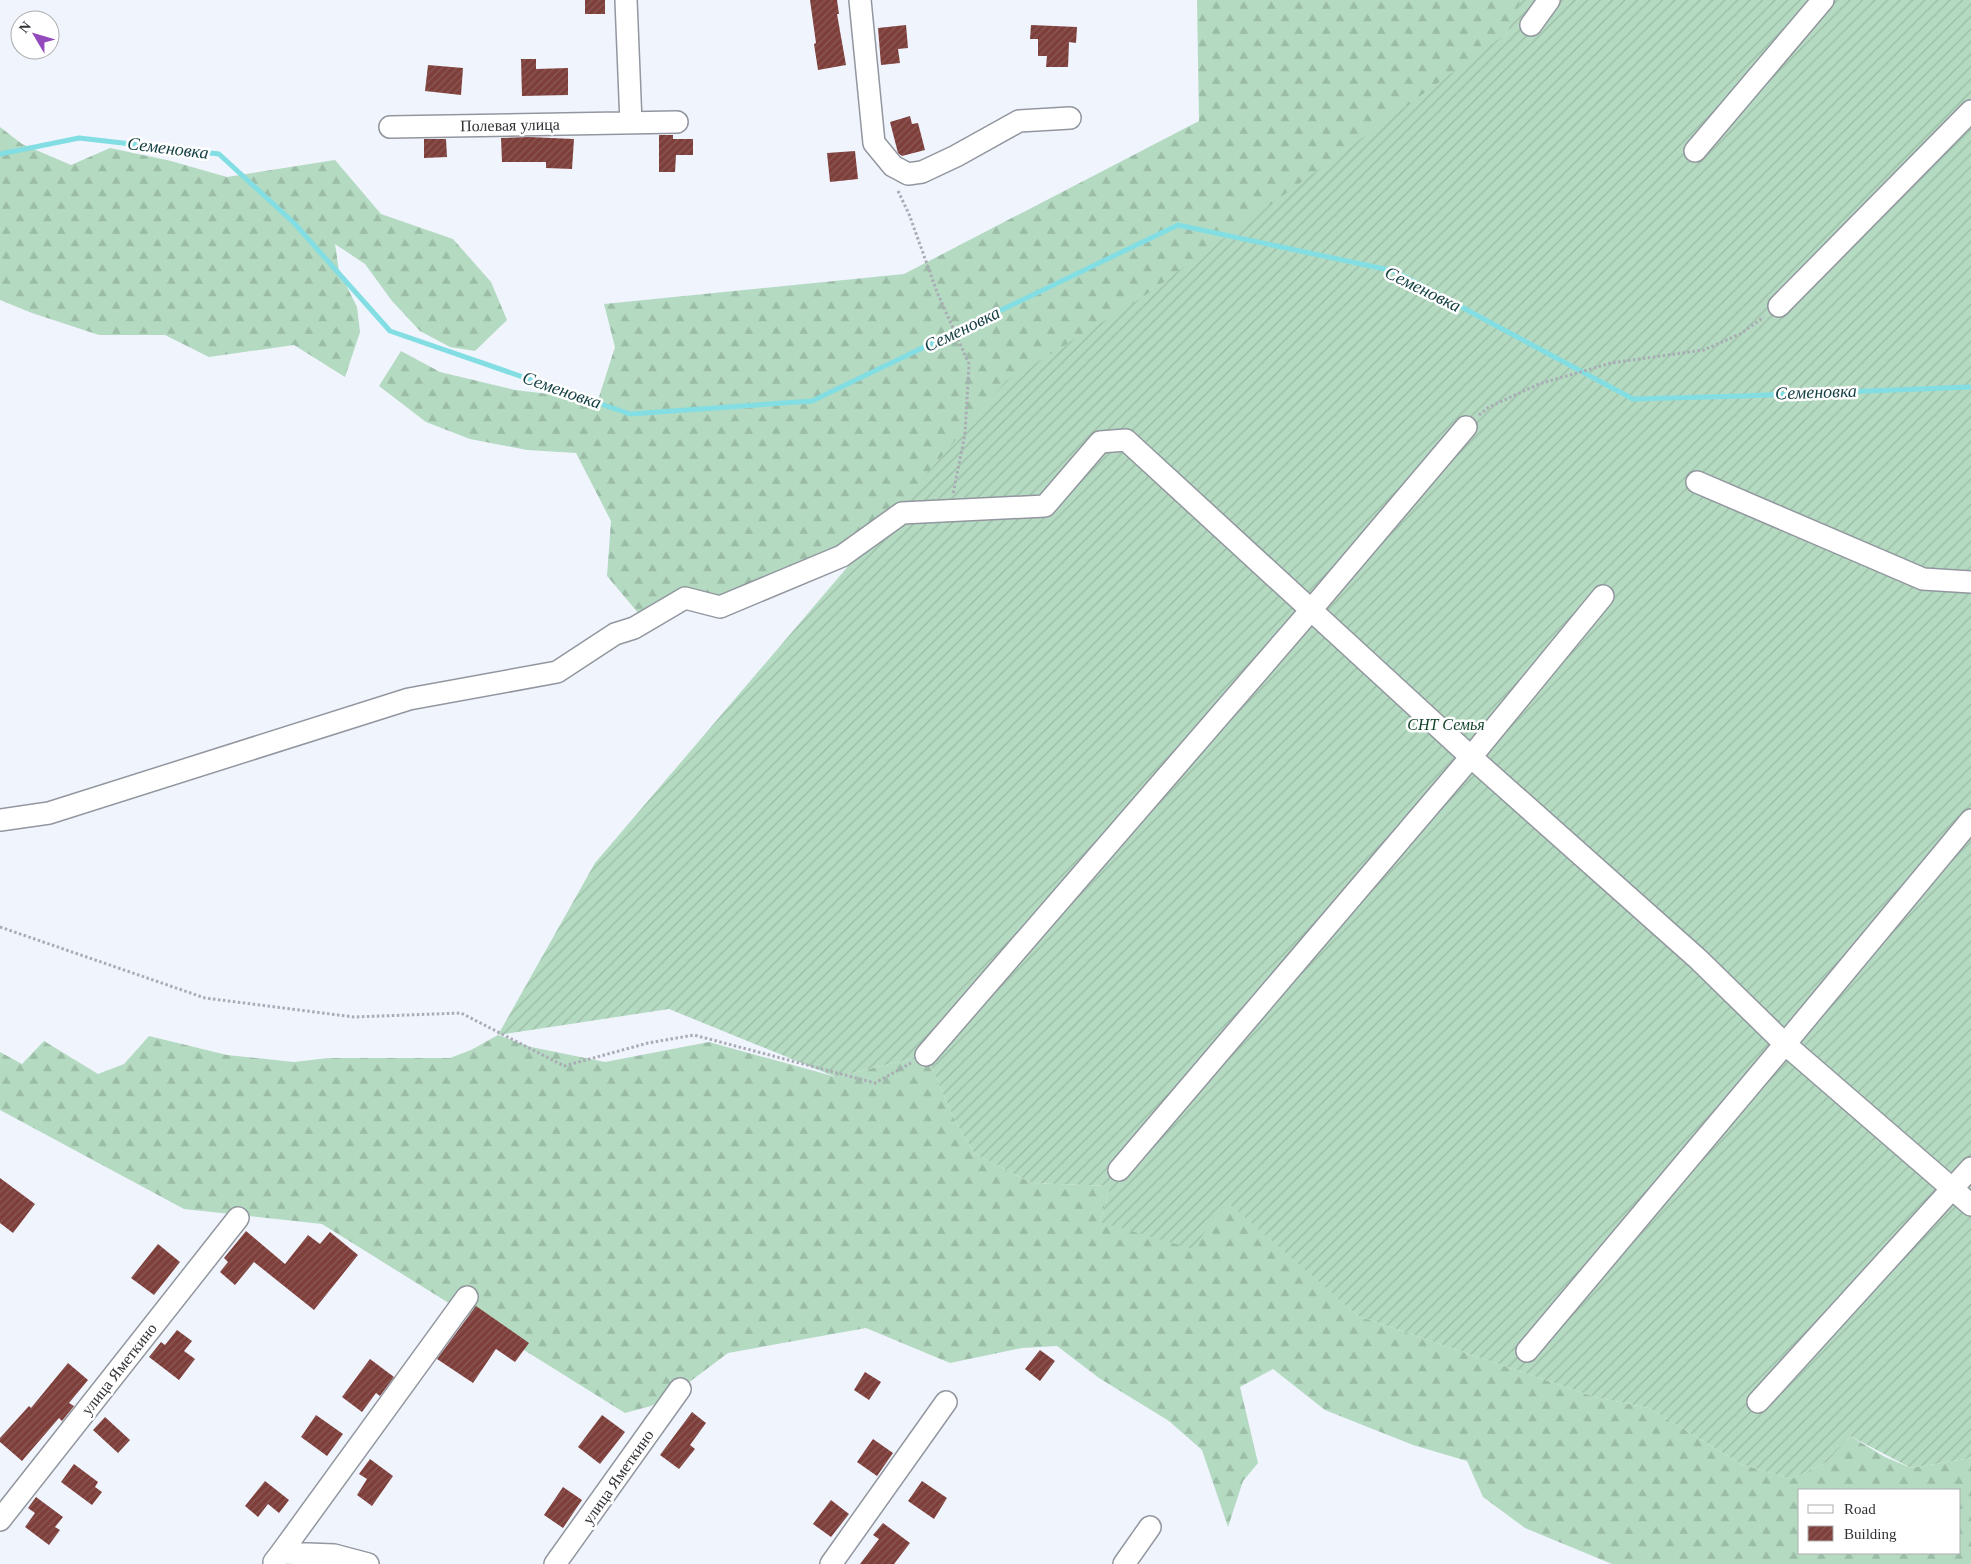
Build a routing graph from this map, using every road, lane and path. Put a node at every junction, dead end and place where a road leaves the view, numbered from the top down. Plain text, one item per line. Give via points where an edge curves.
1 (626, 0) edge
2 (860, 0) edge
3 (1549, 0) edge
4 (1823, 0) edge
5 (1531, 26) dead end
6 (1971, 111) edge
7 (1070, 118) dead end
8 (677, 122) dead end
9 (631, 123) junction
10 (390, 127) dead end
11 (1695, 151) dead end
12 (896, 187) dead end
13 (1779, 306) joint
14 (1466, 427) joint
15 (1697, 482) dead end
16 (950, 511) junction
17 (1971, 582) edge
18 (1603, 596) dead end
19 (1311, 610) junction
20 (1471, 757) junction
21 (0, 820) edge
22 (1971, 820) edge
23 (0, 927) edge
24 (1785, 1044) junction
25 (926, 1055) joint
26 (1971, 1168) edge
27 (1119, 1170) dead end
28 (1953, 1189) junction
29 (1971, 1205) edge
30 (238, 1218) dead end
31 (468, 1297) dead end
32 (1527, 1351) dead end
33 (680, 1389) dead end
34 (946, 1402) dead end
35 (1758, 1402) dead end
36 (0, 1520) edge
37 (1150, 1527) dead end
38 (276, 1559) edge
39 (368, 1564) edge
40 (555, 1564) edge
41 (831, 1564) edge
42 (1124, 1564) edge

1 - 9 street
2 - 7 street via 874,143 893,166 908,174 922,172 1019,121
3 - 5 street
4 - 11 street
6 - 13 street
8 - 9 street, Полевая улица
9 - 10 street, Полевая улица
12 - 16 path via 937,292 970,364 965,434
13 - 14 path via 1740,334 1704,350 1612,362 1539,384 1489,406
14 - 19 street
15 - 17 street via 1923,579
16 - 19 street via 1045,506 1100,442 1126,440
16 - 21 street via 902,514 842,556 720,607 685,598 634,628 615,634 557,672 409,699 49,813
18 - 20 street
19 - 20 street
19 - 25 street
20 - 24 street via 1698,959
20 - 27 street
22 - 24 street
23 - 25 path via 205,998 354,1017 461,1014 564,1066 648,1043 694,1035 875,1083
24 - 28 street
24 - 32 street
26 - 28 street
28 - 29 street
28 - 35 street
30 - 36 street, улица Яметкино
31 - 38 street
33 - 40 street, улица Яметкино
34 - 41 street
37 - 42 street
38 - 39 street via 334,1555

